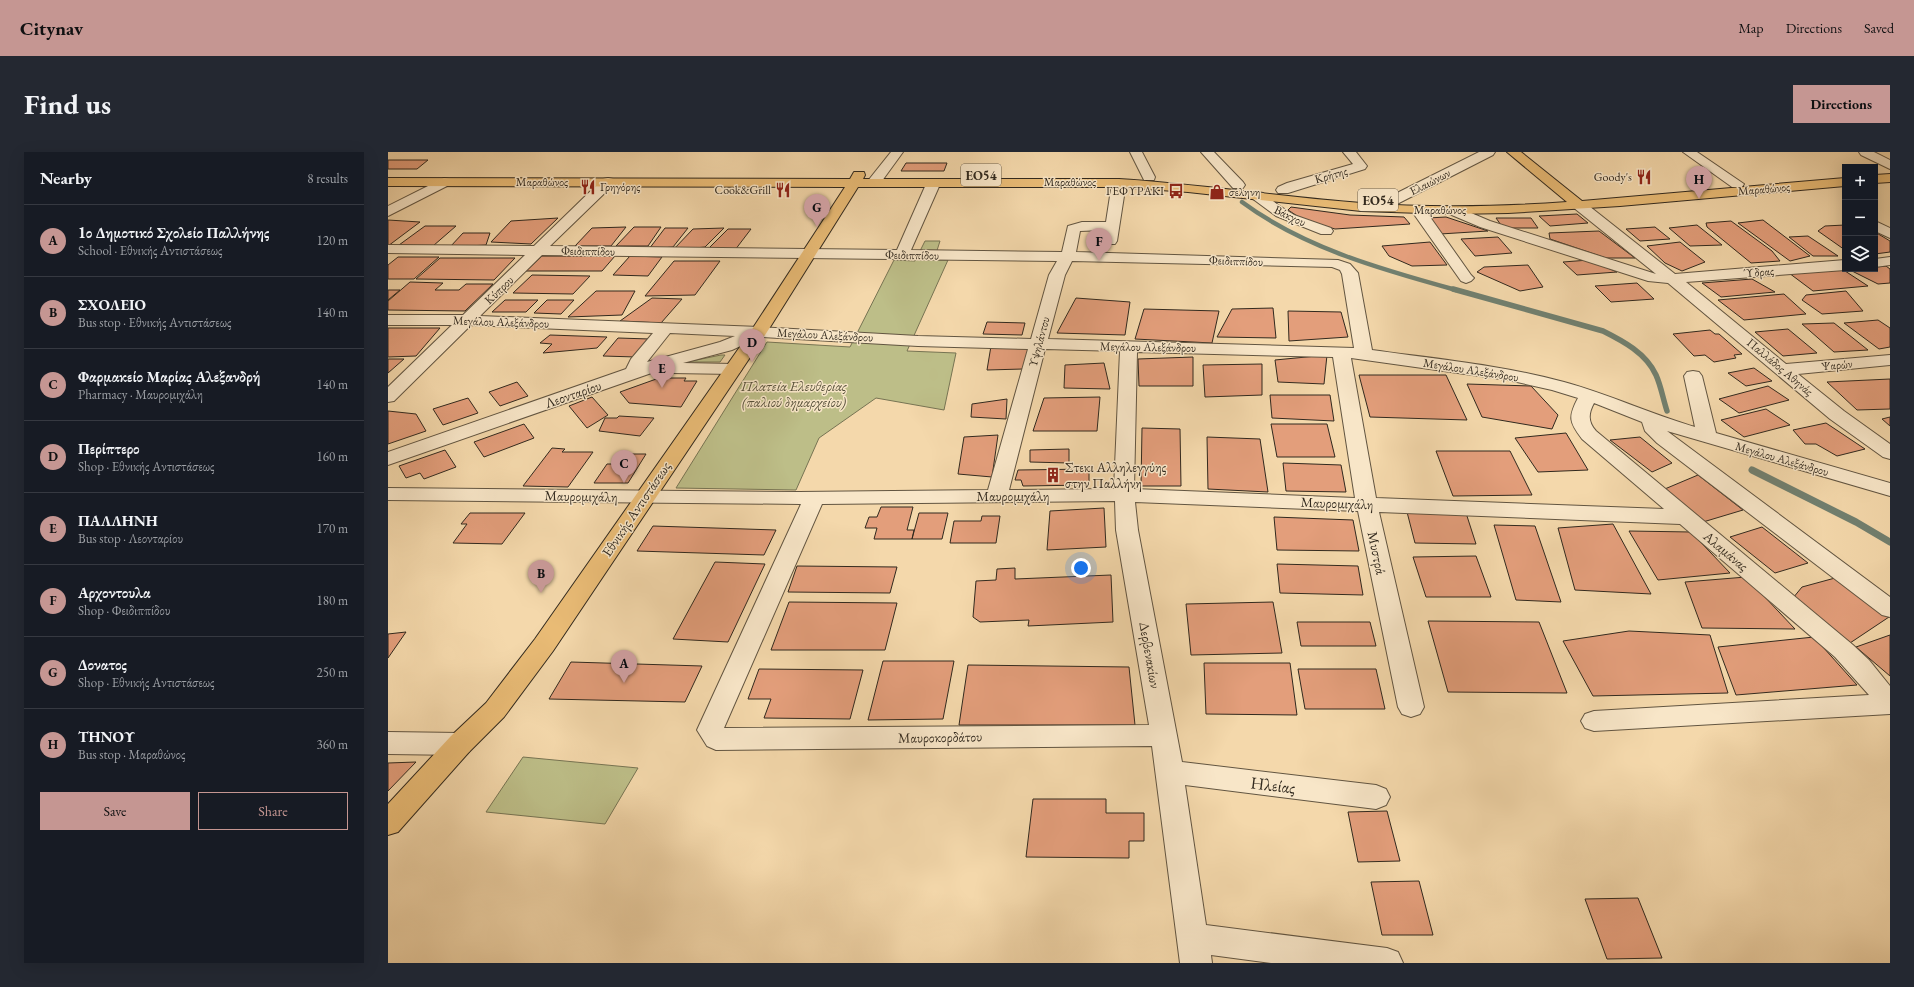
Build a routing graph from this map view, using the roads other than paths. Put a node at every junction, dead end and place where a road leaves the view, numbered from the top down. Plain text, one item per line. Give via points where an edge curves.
1 (897, 152) edge
2 (1136, 152) edge
3 (1207, 152) edge
4 (1349, 152) edge
5 (1489, 152) edge
6 (1513, 152) edge
7 (1688, 152) edge
8 (1865, 152) edge
9 (1890, 165) edge
10 (1890, 171) edge
11 (1878, 172) edge
12 (388, 174) edge
13 (1842, 175) edge
14 (1150, 177) junction
15 (856, 178) junction
16 (876, 178) junction
17 (1890, 178) edge
18 (1878, 179) edge
19 (388, 182) edge
20 (444, 182) junction
21 (608, 182) junction
22 (934, 182) junction
23 (1842, 182) edge
24 (1119, 183) junction
25 (1238, 184) junction
26 (1737, 184) junction
27 (1284, 190) junction
28 (1258, 196) junction
29 (1392, 201) junction
30 (1575, 201) junction
31 (1418, 210) junction
32 (1452, 210) junction
33 (388, 212) edge
34 (1112, 226) junction
35 (1878, 227) edge
36 (1326, 231) dead end
37 (1890, 234) edge
38 (388, 249) edge
39 (540, 250) junction
40 (809, 254) junction
41 (902, 255) junction
42 (1065, 257) junction
43 (1109, 257) junction
44 (1890, 261) edge
45 (1878, 262) edge
46 (1842, 265) edge
47 (1466, 278) dead end
48 (1672, 278) junction
49 (388, 320) edge
50 (468, 320) junction
51 (666, 328) junction
52 (759, 332) junction
53 (1038, 344) junction
54 (1129, 346) junction
55 (1341, 352) junction
56 (1364, 354) junction
57 (1890, 360) edge
58 (733, 369) junction
59 (642, 370) junction
60 (1783, 370) junction
61 (1693, 376) dead end
62 (1589, 395) junction
63 (388, 397) edge
64 (1651, 420) junction
65 (1707, 437) junction
66 (1890, 452) edge
67 (388, 459) edge
68 (1890, 490) edge
69 (388, 494) edge
70 (1124, 495) junction
71 (997, 496) junction
72 (645, 497) junction
73 (814, 498) junction
74 (1367, 505) junction
75 (1685, 517) junction
76 (1890, 609) edge
77 (1890, 704) edge
78 (1411, 707) dead end
79 (1594, 721) dead end
80 (1164, 735) junction
81 (388, 743) edge
82 (460, 744) junction
83 (1170, 772) junction
84 (1376, 797) dead end
85 (388, 823) edge
86 (1195, 950) edge
87 (1387, 963) edge

1 - 16 street
2 - 14 street
3 - 25 street
4 - 27 street, Κρήτης via 1361,166
5 - 29 street, Ελαιώνων
6 - 30 main road
7 - 26 street
8 - 9 street
10 - 11 main road
12 - 15 main road, Μαραθώνος / ΕΟ54
13 - 26 main road, Μαραθώνος / ΕΟ54
14 - 16 main road, Μαραθώνος / ΕΟ54
14 - 25 main road, Μαραθώνος / ΕΟ54
15 - 16 main road, Μαραθώνος / ΕΟ54
15 - 21 main road, Μαραθώνος / ΕΟ54
15 - 40 main road, Εθνικής Αντιστάσεως
16 - 22 main road, Μαραθώνος / ΕΟ54
17 - 18 main road
19 - 20 main road, Μαραθώνος / ΕΟ54
20 - 21 main road, Μαραθώνος / ΕΟ54
20 - 33 street
21 - 39 street, Κύπρου
22 - 24 main road, Μαραθώνος / ΕΟ54
22 - 41 street
23 - 30 main road, Μαραθώνος / ΕΟ54
24 - 28 main road, Μαραθώνος / ΕΟ54 via 1185,187
24 - 34 street
25 - 27 main road, Μαραθώνος / ΕΟ54
26 - 30 main road, Μαραθώνος / ΕΟ54
27 - 29 main road, Μαραθώνος / ΕΟ54
28 - 31 main road, Μαραθώνος / ΕΟ54 via 1341,206
28 - 36 street, Βάκχου via 1269,207 1283,215
29 - 30 main road, Μαραθώνος / ΕΟ54
30 - 32 main road, Μαραθώνος / ΕΟ54
30 - 48 street, Παλλάδος Αθηνάς
31 - 32 main road, Μαραθώνος / ΕΟ54
31 - 47 street
32 - 48 street via 1485,224 1643,276
34 - 42 street, Υψηλάντου via 1076,226 1073,229 1070,250
34 - 43 street
35 - 37 street
38 - 39 street, Φειδιππίδου
39 - 40 street, Φειδιππίδου
39 - 50 street, Κύπρου
40 - 41 street, Φειδιππίδου
40 - 52 main road, Εθνικής Αντιστάσεως
41 - 42 street, Φειδιππίδου
42 - 43 street, Φειδιππίδου
42 - 53 street, Υψηλάντου via 1057,275
43 - 56 street, Φειδιππίδου via 1333,263 1345,267 1350,273
44 - 45 street
46 - 48 street, Ύδρας
48 - 60 street, Παλλάδος Αθηνάς
49 - 50 street, Μεγάλου Αλεξάνδρου
50 - 51 street, Μεγάλου Αλεξάνδρου
50 - 63 street, Κύπρου
51 - 52 street, Μεγάλου Αλεξάνδρου
51 - 59 street via 637,363
52 - 53 street, Μεγάλου Αλεξάνδρου via 918,341
52 - 58 main road, Εθνικής Αντιστάσεως
52 - 59 street, Λεονταρίου via 726,346
53 - 54 street, Μεγάλου Αλεξάνδρου
53 - 71 street, Υψηλάντου
54 - 55 street, Μεγάλου Αλεξάνδρου
54 - 70 street, Δερβενακίων
55 - 56 street, Μεγάλου Αλεξάνδρου
55 - 74 street, Μυστρά
56 - 62 street, Μεγάλου Αλεξάνδρου via 1528,379
57 - 60 street, Ψαρών
58 - 59 street
58 - 72 main road, Εθνικής Αντιστάσεως
59 - 67 street, Λεονταρίου
60 - 66 street, Παλλάδος Αθηνάς via 1837,415
61 - 65 street
62 - 64 street, Μεγάλου Αλεξάνδρου
62 - 75 street, Αλαμάνας via 1579,414 1583,429
64 - 65 street, Μεγάλου Αλεξάνδρου
64 - 76 street via 1652,427 1664,439
65 - 68 street, Μεγάλου Αλεξάνδρου
69 - 72 street, Μαυρομιχάλη
70 - 71 street, Μαυρομιχάλη
70 - 74 street, Μαυρομιχάλη
70 - 80 street, Δερβενακίων via 1127,530
71 - 73 street, Μαυρομιχάλη
72 - 73 street, Μαυρομιχάλη
72 - 82 main road, Εθνικής Αντιστάσεως via 495,710
73 - 80 street, Μαυροκορδάτου via 710,730 716,739
74 - 75 street, Μαυρομιχάλη
74 - 78 street, Μυστρά
75 - 77 street, Αλαμάνας via 1844,651
77 - 79 street
80 - 83 street, Δερβενακίων
81 - 82 street
82 - 85 main road, Εθνικής Αντιστάσεως
83 - 84 street, Ηλείας
83 - 86 street, Δερβενακίων
86 - 87 street

